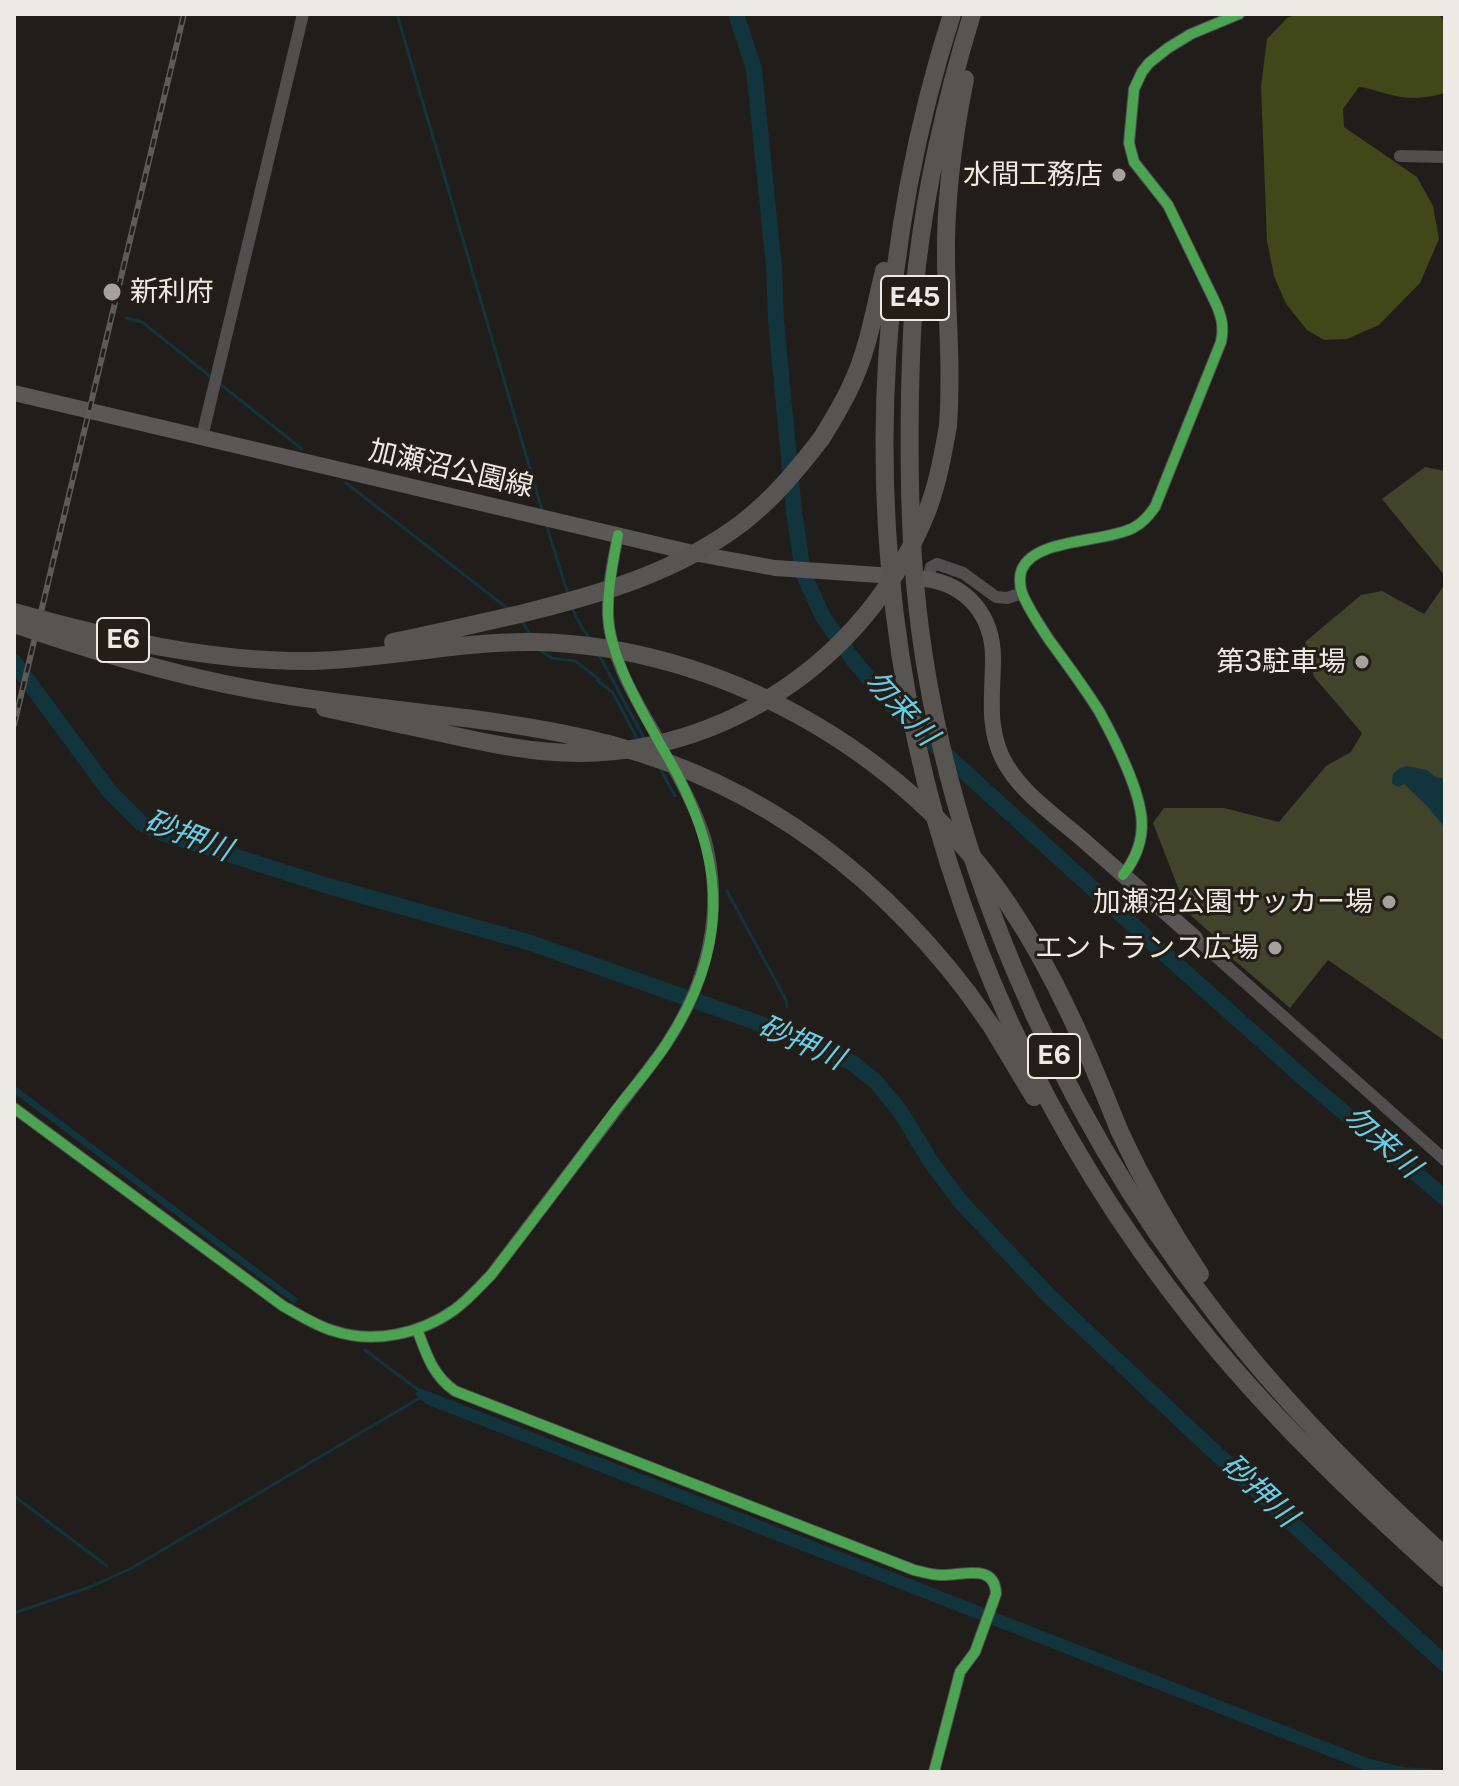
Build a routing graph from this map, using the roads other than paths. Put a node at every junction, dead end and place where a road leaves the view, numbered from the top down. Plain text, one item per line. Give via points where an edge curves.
1 (303, 14) edge
2 (952, 14) edge
3 (972, 14) edge
4 (979, 14) edge
5 (1239, 14) edge
6 (1400, 156) dead end
7 (1445, 157) edge
8 (912, 162) junction
9 (14, 393) edge
10 (202, 437) junction
11 (618, 535) junction
12 (879, 575) dead end
13 (923, 581) junction
14 (1022, 593) junction
15 (892, 604) joint
16 (14, 612) edge
17 (14, 624) edge
18 (235, 657) junction
19 (156, 668) junction
20 (1123, 875) junction
21 (1195, 938) joint
22 (14, 1108) edge
23 (1445, 1160) edge
24 (1193, 1320) junction
25 (417, 1329) junction
26 (1338, 1454) junction
27 (1445, 1556) edge
28 (1445, 1578) edge
29 (934, 1772) edge

1 - 10 street
2 - 8 highway, E45
3 - 13 highway, E45 via 940,135 917,267 910,524
4 - 19 highway, bridge via 959,109 948,200 951,366 948,426 937,481 898,571 835,649 787,687 736,717 691,735 610,751 527,749 265,696
5 - 14 street via 1191,34 1149,63 1134,89 1129,143 1134,162 1168,205 1216,304 1221,342 1147,518 1120,533 1038,552 1021,571
6 - 7 street
8 - 15 highway, E45 via 887,348 886,532
8 - 18 highway, bridge via 854,380 797,470 743,523 644,578 555,605 321,654
9 - 10 main road, 加瀬沼公園線
10 - 11 main road, 加瀬沼公園線
11 - 12 main road, 加瀬沼公園線 via 786,568
11 - 25 street via 610,577 611,638 705,838 714,909 710,945 698,986 670,1039 491,1275 455,1309
13 - 14 street via 937,564 963,573 996,597
13 - 20 main road via 944,582 962,592 985,620 993,656 993,730 1008,768
13 - 26 highway, E6, bridge via 928,679 966,836 1003,942 1046,1039 1122,1179 1180,1267 1247,1354
14 - 20 street via 1103,719 1132,780 1143,823 1140,843
15 - 24 highway, E6, bridge via 926,786 990,981 1082,1159
16 - 18 highway, E6, bridge via 149,645
17 - 19 highway, E6, bridge
18 - 26 highway, bridge via 314,661 536,642 617,651 742,689 800,717 866,759 942,824 1008,904 1061,995 1162,1215 1243,1338
19 - 24 highway, bridge via 281,695 585,738 673,764 775,814 849,866 943,960 992,1027 1097,1198 1158,1282
20 - 21 main road
21 - 23 street
22 - 25 street via 312,1323 369,1337
24 - 28 highway, E6 via 1279,1418
25 - 29 street via 435,1373 455,1391 914,1570 989,1577 996,1587 993,1604 975,1652 960,1672
26 - 27 highway, E6

